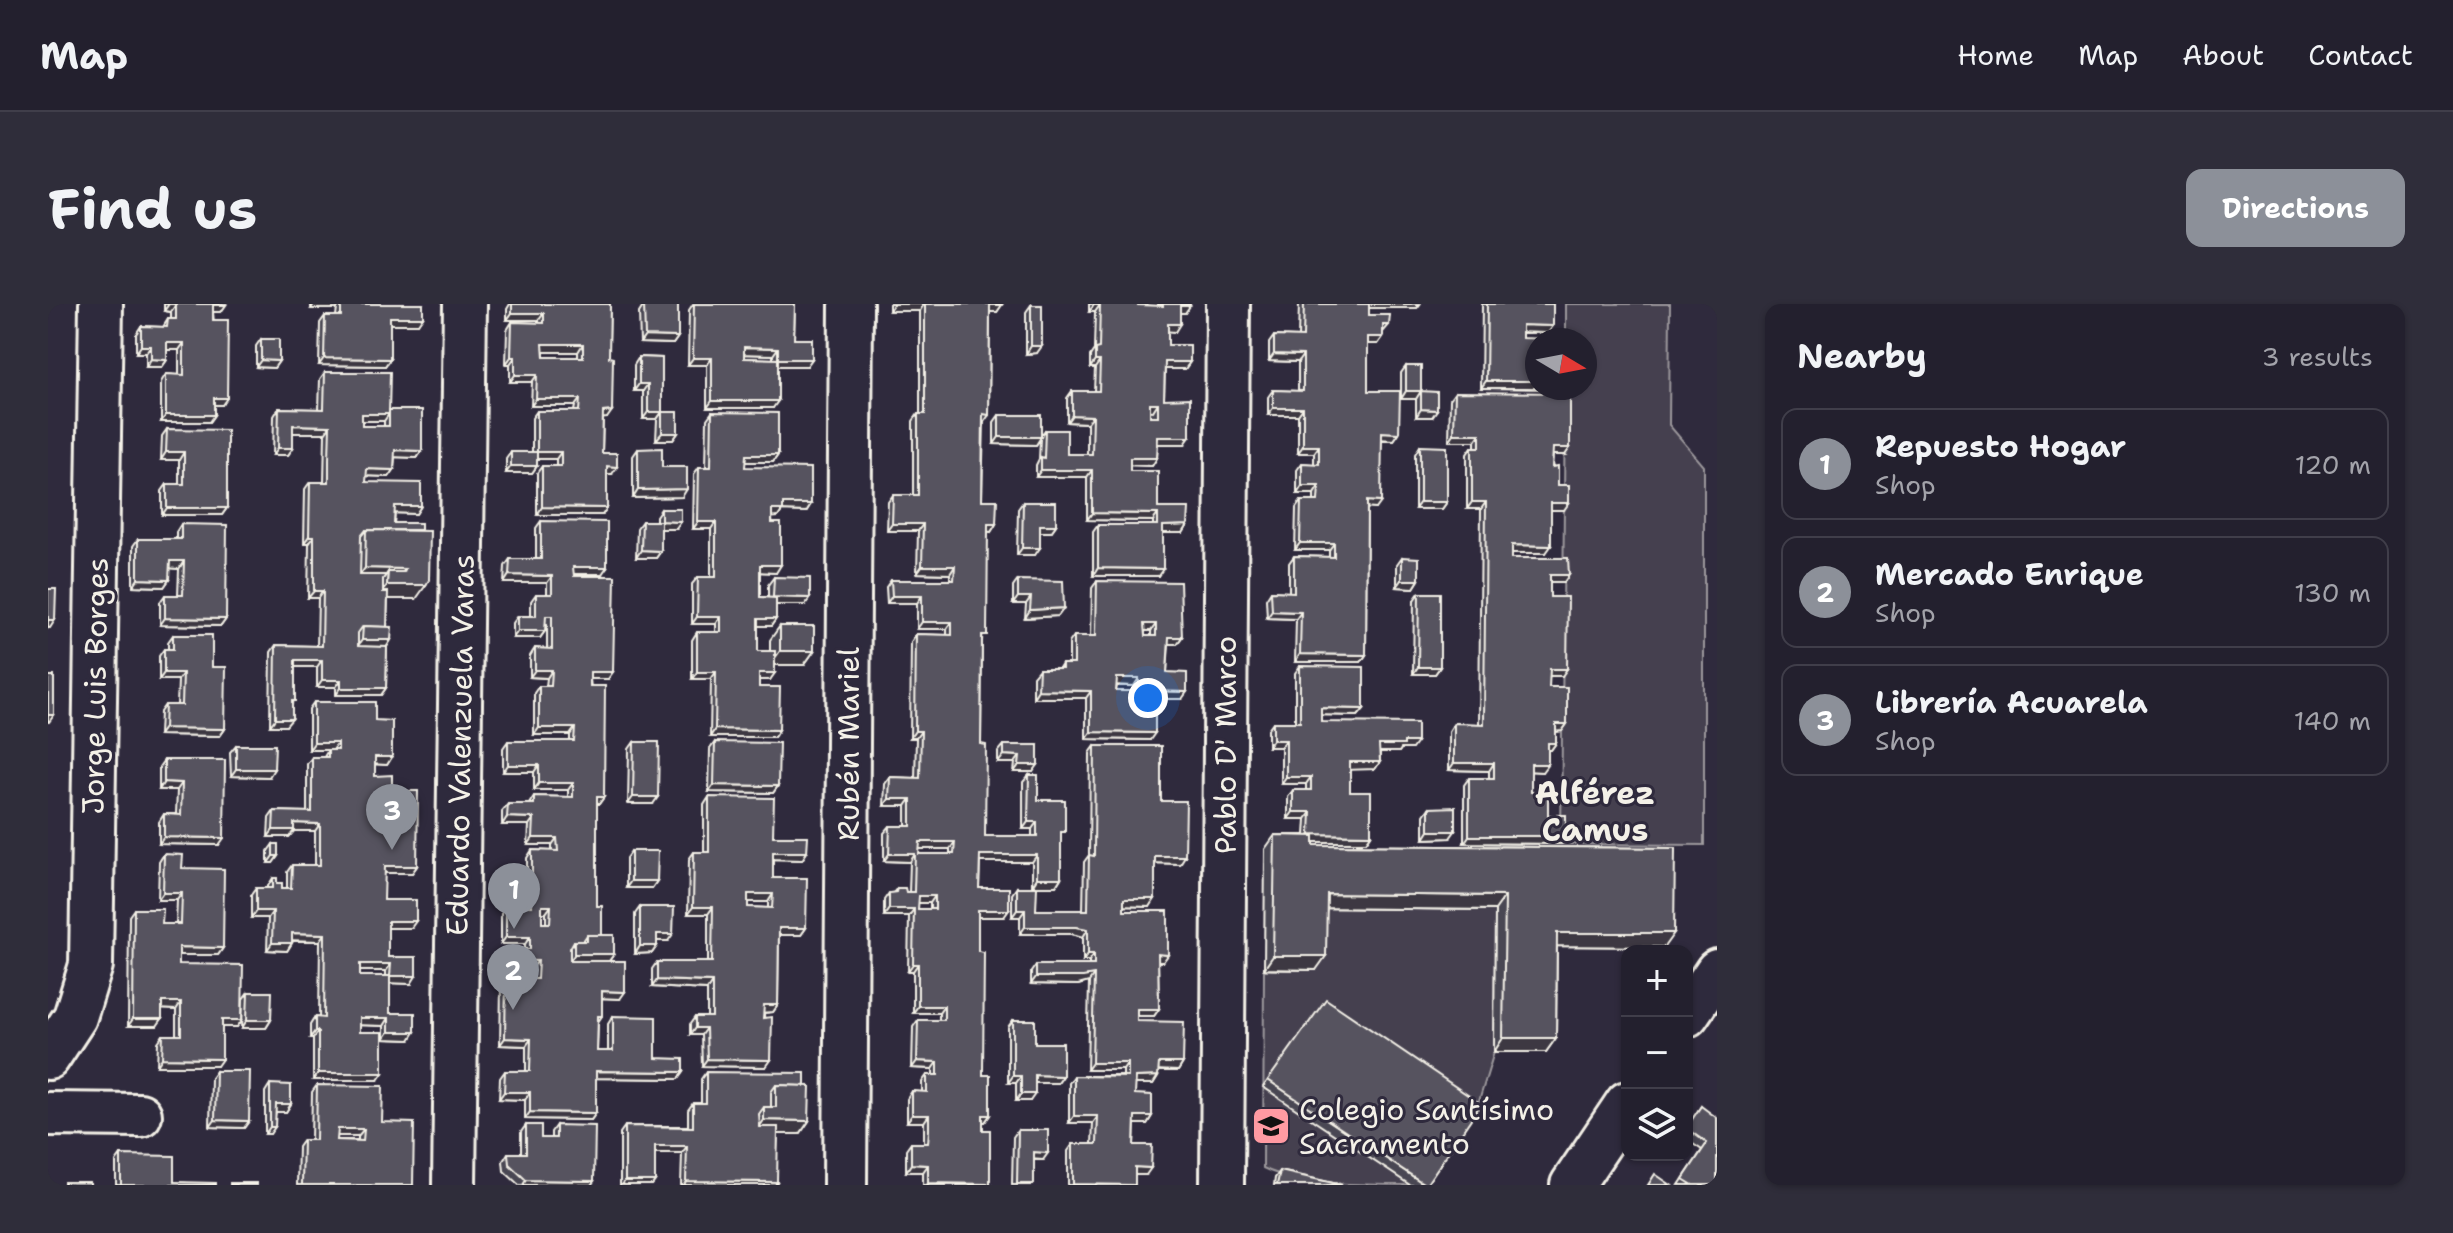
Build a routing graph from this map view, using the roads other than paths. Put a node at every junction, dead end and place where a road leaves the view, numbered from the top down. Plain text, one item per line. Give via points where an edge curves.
1 (101, 304) edge
2 (465, 304) edge
3 (851, 304) edge
4 (1228, 304) edge
5 (1717, 971) edge
6 (1693, 1006) edge
7 (48, 1058) edge
8 (1621, 1112) edge
9 (48, 1114) edge
10 (140, 1115) dead end
11 (454, 1185) edge
12 (845, 1185) edge
13 (1222, 1185) edge
14 (1572, 1185) edge

1 - 7 street, Jorge Luis Borges via 91,965 75,1017
2 - 11 street, Eduardo Valenzuela Varas
3 - 12 street, Rubén Mariel
4 - 13 street, Pablo D' Marco
5 - 6 street
8 - 14 street
9 - 10 street

